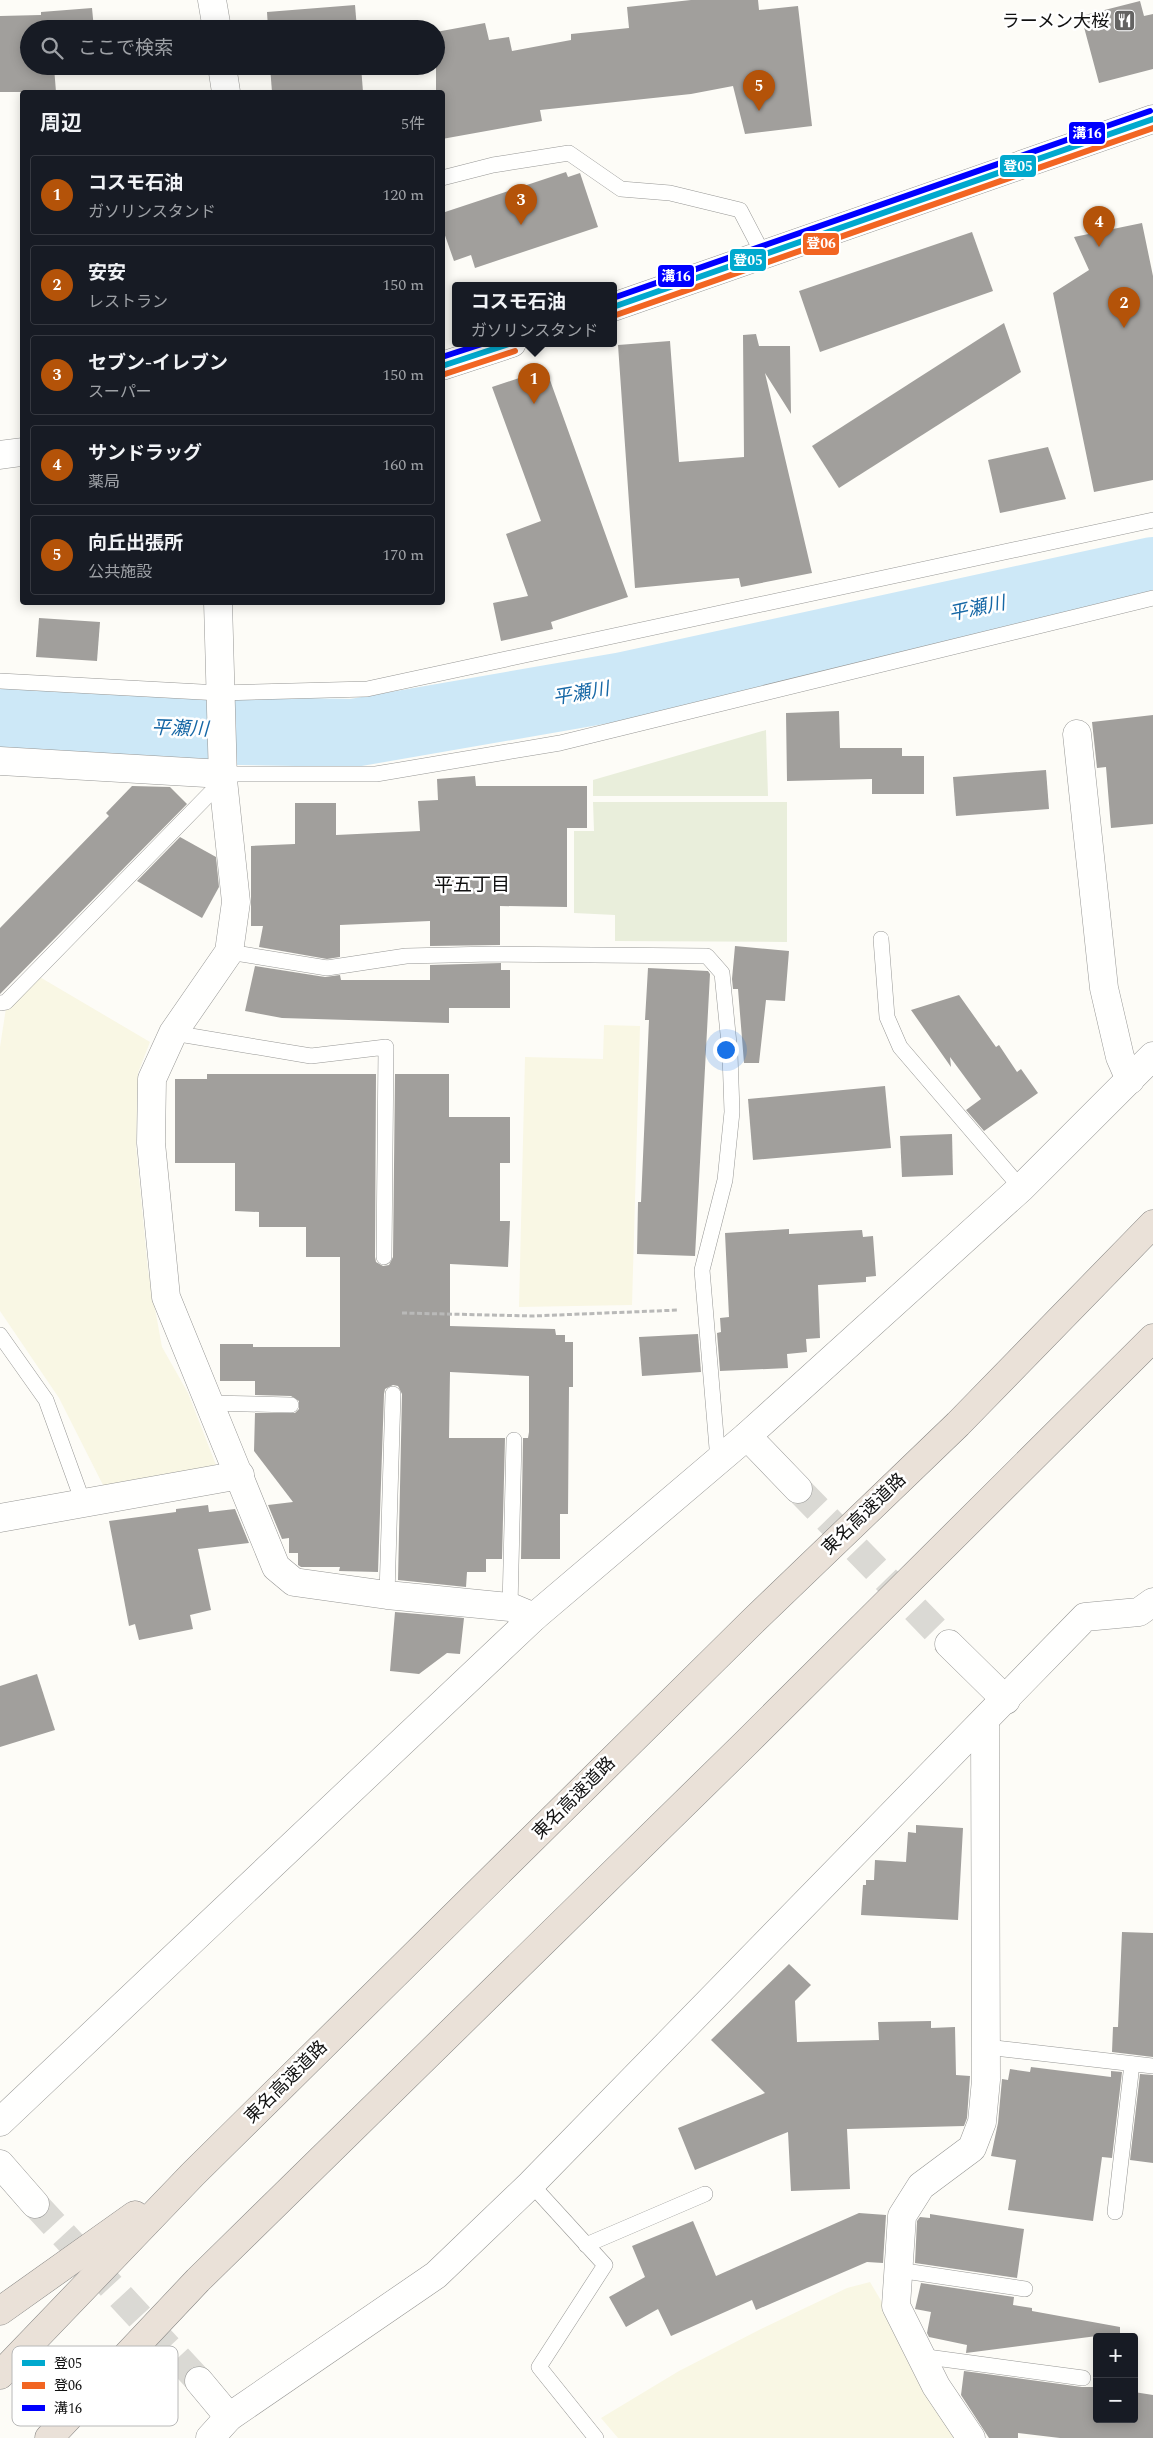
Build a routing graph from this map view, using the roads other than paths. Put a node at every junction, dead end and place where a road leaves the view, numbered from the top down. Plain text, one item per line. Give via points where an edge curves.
1 (212, 0) edge
2 (215, 20) edge
3 (223, 75) edge
4 (226, 90) edge
5 (1153, 120) edge
6 (445, 177) edge
7 (764, 254) junction
8 (617, 306) edge
9 (500, 347) edge
10 (445, 365) edge
11 (20, 452) edge
12 (0, 455) edge
13 (1153, 520) edge
14 (1153, 598) edge
15 (218, 605) edge
16 (0, 681) edge
17 (220, 693) junction
18 (1077, 734) dead end
19 (0, 761) edge
20 (222, 777) junction
21 (881, 939) dead end
22 (229, 952) junction
23 (0, 1003) edge
24 (173, 1033) junction
25 (1153, 1056) edge
26 (1130, 1080) junction
27 (1021, 1188) junction
28 (1153, 1224) edge
29 (384, 1257) dead end
30 (0, 1335) edge
31 (1153, 1338) edge
32 (393, 1394) dead end
33 (211, 1403) junction
34 (291, 1404) dead end
35 (747, 1436) junction
36 (514, 1440) dead end
37 (718, 1460) junction
38 (240, 1476) junction
39 (798, 1489) tunnel mouth
40 (84, 1505) junction
41 (0, 1518) edge
42 (387, 1595) junction
43 (1153, 1602) edge
44 (522, 1612) junction
45 (949, 1644) tunnel mouth
46 (1006, 1700) junction
47 (985, 1722) junction
48 (986, 2047) junction
49 (1132, 2064) junction
50 (1153, 2066) edge
51 (0, 2122) edge
52 (0, 2164) edge
53 (193, 2174) junction
54 (531, 2184) junction
55 (705, 2194) dead end
56 (35, 2204) tunnel mouth
57 (1115, 2212) dead end
58 (586, 2244) junction
59 (898, 2270) junction
60 (1025, 2289) dead end
61 (0, 2311) edge
62 (28, 2346) edge
63 (137, 2346) edge
64 (920, 2356) junction
65 (12, 2363) edge
66 (0, 2375) edge
67 (1083, 2378) dead end
68 (199, 2381) tunnel mouth
69 (229, 2416) junction
70 (60, 2426) edge
71 (49, 2438) edge
72 (210, 2438) edge
73 (596, 2438) edge
74 (970, 2438) edge

1 - 2 street
3 - 4 street
5 - 7 street
6 - 7 lane via 493,165 569,153 622,188 670,193 740,210
7 - 8 street
9 - 10 street
11 - 12 street
13 - 17 lane via 367,690
14 - 20 lane via 560,744 376,774
15 - 17 street
16 - 17 lane
17 - 20 street
18 - 26 street via 1104,988 1120,1057
19 - 20 street
20 - 22 street via 236,902
20 - 23 lane via 6,1002
21 - 27 lane via 886,1017 900,1047
22 - 24 street
22 - 37 lane via 327,968 406,956 707,956 722,973 732,1112 724,1180 702,1270
24 - 29 lane via 311,1056 386,1047
24 - 33 street via 152,1079 151,1143 166,1297
25 - 26 street
26 - 27 street
27 - 35 street
28 - 53 highway, 東名高速道路 via 958,1424
30 - 40 lane via 46,1400
31 - 63 highway via 206,2273
32 - 42 lane
33 - 34 lane
33 - 38 street
35 - 37 street
35 - 39 street
36 - 44 lane
37 - 44 street
38 - 40 street
38 - 42 street via 276,1567 294,1582
40 - 41 street
42 - 44 street
43 - 46 street via 1139,1612 1085,1617
44 - 51 street
45 - 46 street
46 - 47 street
47 - 48 street
47 - 54 street
48 - 49 lane
48 - 59 street via 982,2122 972,2148 921,2186 902,2216
49 - 50 lane
49 - 57 lane
52 - 56 street
53 - 61 highway
53 - 62 highway, 東名高速道路
54 - 58 lane
54 - 69 street via 436,2275
55 - 58 lane
58 - 73 lane via 605,2265 539,2367
59 - 60 lane
59 - 64 street via 896,2306
64 - 67 lane
64 - 74 street
65 - 66 highway, 東名高速道路
68 - 69 street
69 - 72 street
70 - 71 highway

